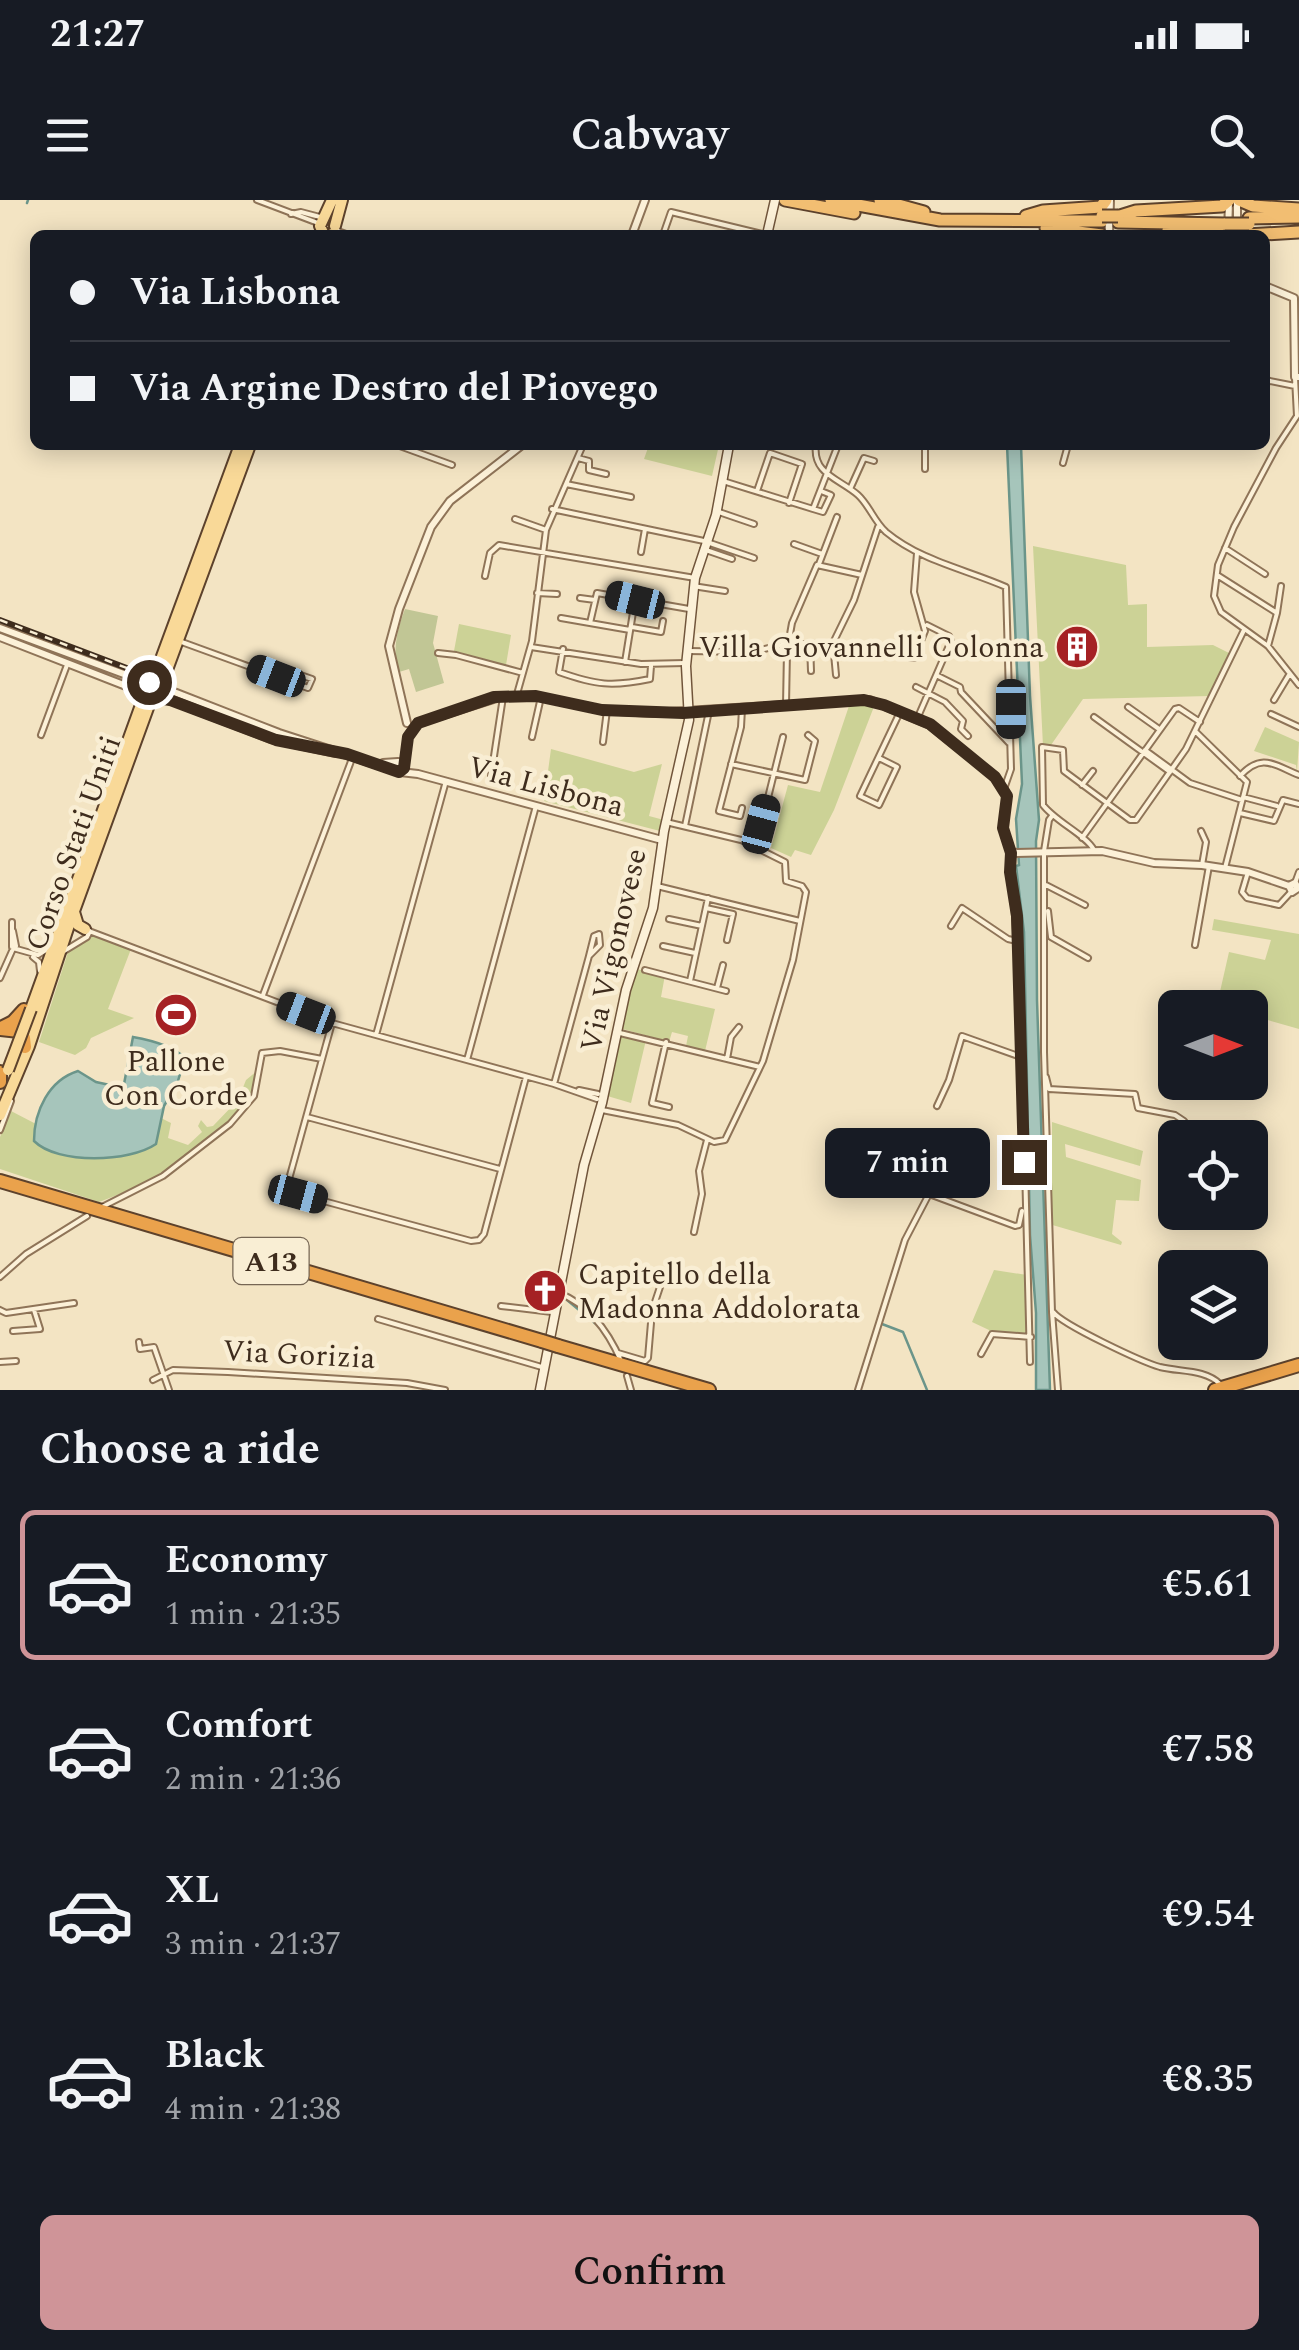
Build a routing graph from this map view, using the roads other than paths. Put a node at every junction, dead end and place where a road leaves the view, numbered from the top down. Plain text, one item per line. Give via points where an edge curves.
1 (256, 200) edge
2 (331, 200) edge
3 (342, 200) edge
4 (645, 200) edge
5 (773, 200) edge
6 (785, 200) edge
7 (830, 200) edge
8 (852, 200) edge
9 (880, 200) edge
10 (1108, 200) edge
11 (1229, 200) edge
12 (1238, 200) edge
13 (1299, 209) edge
14 (291, 214) junction
15 (934, 217) junction
16 (1299, 217) edge
17 (1026, 219) junction
18 (1119, 219) junction
19 (1249, 224) edge
20 (1225, 228) edge
21 (1299, 228) edge
22 (1105, 229) edge
23 (326, 230) edge
24 (634, 230) edge
25 (664, 230) edge
26 (744, 230) edge
27 (765, 230) edge
28 (1238, 230) edge
29 (1270, 288) edge
30 (1296, 297) edge
31 (1270, 380) edge
32 (1296, 380) edge
33 (1299, 410) edge
34 (239, 450) edge
35 (248, 450) edge
36 (410, 450) edge
37 (516, 450) edge
38 (581, 450) edge
39 (728, 450) edge
40 (816, 450) edge
41 (837, 450) edge
42 (925, 450) edge
43 (1067, 450) edge
44 (578, 458) junction
45 (874, 461) dead end
46 (1064, 464) dead end
47 (452, 466) dead end
48 (926, 469) dead end
49 (606, 474) dead end
50 (828, 476) junction
51 (723, 481) junction
52 (566, 484) junction
53 (850, 489) junction
54 (822, 490) junction
55 (757, 493) junction
56 (226, 494) junction
57 (631, 497) dead end
58 (790, 502) junction
59 (552, 509) junction
60 (813, 509) junction
61 (716, 512) junction
62 (837, 517) dead end
63 (515, 519) dead end
64 (754, 524) dead end
65 (880, 526) junction
66 (645, 528) junction
67 (546, 530) junction
68 (794, 544) dead end
69 (705, 546) junction
70 (1225, 548) junction
71 (541, 552) junction
72 (641, 552) dead end
73 (917, 553) junction
74 (822, 554) junction
75 (754, 558) dead end
76 (732, 559) dead end
77 (819, 564) junction
78 (1216, 574) junction
79 (1265, 574) dead end
80 (485, 576) dead end
81 (862, 576) junction
82 (694, 582) junction
83 (1281, 586) dead end
84 (725, 591) dead end
85 (537, 592) junction
86 (554, 595) dead end
87 (580, 598) dead end
88 (595, 600) junction
89 (635, 600) junction
90 (691, 610) junction
91 (1276, 613) junction
92 (561, 618) dead end
93 (925, 621) junction
94 (662, 622) dead end
95 (590, 623) junction
96 (0, 628) edge
97 (630, 629) junction
98 (1244, 630) junction
99 (0, 637) edge
100 (176, 638) junction
101 (833, 643) junction
102 (788, 644) junction
103 (810, 644) junction
104 (531, 646) junction
105 (1268, 646) junction
106 (562, 649) junction
107 (688, 651) junction
108 (438, 653) dead end
109 (70, 654) junction
110 (625, 662) junction
111 (686, 663) junction
112 (651, 664) junction
113 (67, 665) junction
114 (811, 671) dead end
115 (523, 673) junction
116 (114, 675) junction
117 (836, 675) dead end
118 (276, 676) junction
119 (938, 676) junction
120 (1289, 676) junction
121 (1299, 685) edge
122 (916, 687) dead end
123 (153, 690) junction
124 (929, 693) junction
125 (517, 695) junction
126 (181, 696) junction
127 (503, 696) junction
128 (542, 697) junction
129 (1274, 700) dead end
130 (786, 705) junction
131 (1128, 708) dead end
132 (194, 709) junction
133 (742, 709) junction
134 (607, 710) junction
135 (709, 711) junction
136 (900, 712) junction
137 (690, 713) junction
138 (1271, 714) dead end
139 (225, 716) junction
140 (1094, 718) dead end
141 (917, 719) junction
142 (1200, 722) junction
143 (411, 724) junction
144 (1299, 726) edge
145 (1159, 729) junction
146 (131, 730) junction
147 (1196, 732) junction
148 (41, 735) dead end
149 (808, 735) dead end
150 (968, 736) dead end
151 (532, 737) dead end
152 (784, 737) dead end
153 (603, 742) dead end
154 (1011, 746) junction
155 (1143, 751) junction
156 (350, 755) junction
157 (879, 758) junction
158 (131, 759) junction
159 (732, 764) junction
160 (400, 767) junction
161 (1093, 771) dead end
162 (1171, 771) junction
163 (774, 774) junction
164 (1299, 775) edge
165 (491, 776) dead end
166 (1240, 776) junction
167 (446, 782) junction
168 (1082, 785) junction
169 (1004, 789) junction
170 (1242, 798) junction
171 (1106, 803) junction
172 (1299, 804) edge
173 (536, 806) junction
174 (1278, 806) junction
175 (742, 808) dead end
176 (1238, 813) junction
177 (1052, 816) junction
178 (666, 822) junction
179 (685, 826) junction
180 (760, 830) dead end
181 (1201, 831) dead end
182 (1082, 838) junction
183 (662, 840) junction
184 (1094, 850) junction
185 (1013, 853) junction
186 (1041, 853) junction
187 (1206, 865) junction
188 (1225, 868) junction
189 (1299, 872) edge
190 (1247, 875) junction
191 (1046, 885) junction
192 (657, 886) junction
193 (1293, 890) edge
194 (1046, 896) junction
195 (708, 898) junction
196 (1085, 905) dead end
197 (706, 908) junction
198 (71, 911) junction
199 (669, 918) dead end
200 (800, 920) junction
201 (702, 926) junction
202 (950, 926) dead end
203 (87, 931) junction
204 (66, 935) junction
205 (727, 940) dead end
206 (1017, 941) junction
207 (1196, 945) dead end
208 (662, 946) dead end
209 (49, 948) junction
210 (695, 953) junction
211 (28, 954) junction
212 (591, 954) dead end
213 (1088, 958) dead end
214 (723, 964) dead end
215 (645, 970) dead end
216 (40, 971) junction
217 (0, 978) edge
218 (690, 981) junction
219 (718, 988) junction
220 (726, 991) dead end
221 (262, 996) junction
222 (41, 1000) junction
223 (28, 1009) junction
224 (332, 1023) junction
225 (739, 1027) dead end
226 (0, 1028) edge
227 (619, 1031) junction
228 (376, 1036) junction
229 (666, 1042) junction
230 (24, 1053) junction
231 (0, 1054) edge
232 (1021, 1057) junction
233 (322, 1059) junction
234 (727, 1059) junction
235 (467, 1060) junction
236 (760, 1068) junction
237 (1045, 1073) junction
238 (3, 1075) edge
239 (526, 1077) junction
240 (554, 1084) junction
241 (0, 1091) edge
242 (600, 1098) junction
243 (0, 1106) edge
244 (938, 1106) dead end
245 (668, 1107) dead end
246 (0, 1114) edge
247 (306, 1118) junction
248 (1182, 1120) edge
249 (0, 1130) edge
250 (944, 1138) dead end
251 (708, 1140) junction
252 (502, 1170) junction
253 (2, 1183) edge
254 (940, 1198) junction
255 (100, 1208) dead end
256 (1024, 1208) junction
257 (87, 1216) dead end
258 (694, 1232) dead end
259 (0, 1277) edge
260 (661, 1284) dead end
261 (560, 1293) junction
262 (74, 1302) dead end
263 (501, 1306) dead end
264 (1052, 1308) junction
265 (0, 1310) edge
266 (34, 1310) junction
267 (556, 1313) junction
268 (378, 1319) dead end
269 (13, 1331) dead end
270 (1030, 1337) junction
271 (140, 1342) dead end
272 (557, 1349) junction
273 (618, 1353) junction
274 (981, 1354) dead end
275 (621, 1361) dead end
276 (0, 1362) edge
277 (16, 1362) dead end
278 (1030, 1362) dead end
279 (1299, 1367) edge
280 (545, 1368) junction
281 (164, 1373) junction
282 (626, 1376) dead end
283 (152, 1380) dead end
284 (1222, 1388) edge
285 (169, 1390) edge
286 (445, 1390) edge
287 (540, 1390) edge
288 (630, 1390) edge
289 (688, 1390) edge
290 (709, 1390) edge
291 (858, 1390) edge
292 (1058, 1390) edge

1 - 14 street
2 - 14 street via 320,217
2 - 23 main road
3 - 23 main road
4 - 24 street
5 - 27 main road
6 - 15 highway via 874,216
7 - 15 highway
8 - 15 highway
9 - 15 highway
10 - 17 highway
10 - 22 street
11 - 18 highway
11 - 20 street
12 - 19 highway
12 - 28 street
13 - 19 highway
14 - 23 street
15 - 17 highway
16 - 19 highway
17 - 22 highway
18 - 20 highway
18 - 22 highway, bridge
19 - 20 highway, bridge
19 - 21 highway
25 - 26 street via 671,212
29 - 30 street
30 - 32 street
31 - 32 street
32 - 33 street
33 - 70 street
34 - 56 main road, Corso Stati Uniti
35 - 56 main road, Corso Stati Uniti
36 - 47 street
37 - 143 street via 450,501 431,527 390,636 390,662
38 - 44 street
39 - 51 main road, Via Vigonovese
40 - 50 street
41 - 50 street
42 - 48 street
43 - 46 street
44 - 49 street
44 - 52 street
45 - 53 street via 864,458
50 - 53 street
50 - 54 street
51 - 55 street
51 - 61 main road, Via Vigonovese
52 - 57 street
52 - 59 street
53 - 65 street
54 - 60 street
54 - 60 street via 831,495 823,512
55 - 58 street
55 - 58 street via 770,453 802,464
56 - 100 main road, Corso Stati Uniti
58 - 60 street
59 - 66 street
59 - 67 street
61 - 64 street
61 - 69 main road, Via Vigonovese
62 - 74 street
63 - 67 street
65 - 73 street
65 - 81 street
66 - 69 street
66 - 72 street
67 - 71 street
68 - 74 street
69 - 75 street
69 - 76 street
69 - 82 main road, Via Vigonovese
70 - 78 street
70 - 79 street
71 - 80 street via 496,546
71 - 82 street
71 - 85 street
73 - 93 street via 914,592
73 - 154 street via 1006,586
74 - 77 street
77 - 81 street
77 - 102 street
78 - 91 street
78 - 98 street via 1220,612
81 - 101 street
82 - 84 street
82 - 90 main road, Via Vigonovese
83 - 91 street
85 - 86 street
85 - 104 street
87 - 88 street
88 - 89 street via 597,593
88 - 95 street
89 - 90 street
89 - 97 street
90 - 107 main road, Via Vigonovese
91 - 105 street
92 - 95 street
93 - 101 street via 914,658
93 - 119 street via 951,639
94 - 97 street via 661,632
95 - 97 street
96 - 109 street
97 - 110 street
98 - 105 street
98 - 142 street
99 - 113 street
100 - 116 street via 148,676
100 - 118 street
100 - 123 main road, Corso Stati Uniti
100 - 123 main road, Corso Stati Uniti
100 - 126 street via 164,681
101 - 103 street
101 - 117 street
102 - 103 street
102 - 107 street via 751,652
102 - 130 street
103 - 114 street
104 - 106 street
104 - 115 street
105 - 120 street
106 - 110 street
106 - 112 street via 559,672 594,685 650,678
107 - 111 main road, Via Vigonovese
108 - 115 street
109 - 113 street
109 - 116 street
110 - 112 street
111 - 112 street
111 - 137 main road, Via Vigonovese
113 - 116 street
113 - 148 street
115 - 125 street
116 - 123 street
116 - 146 street via 140,696
118 - 118 street via 308,688 312,680 289,671
119 - 124 street
119 - 154 street via 960,687
120 - 121 street
120 - 129 street
122 - 124 street
123 - 126 street, Via Lisbona
123 - 132 street, Via Lisbona
123 - 146 main road, Corso Stati Uniti
123 - 158 main road, Corso Stati Uniti
124 - 141 street
124 - 150 street via 963,721
125 - 127 street
125 - 128 street
126 - 139 street, Via Lisbona
127 - 143 street
127 - 165 street
128 - 134 street
128 - 151 street
130 - 133 street
130 - 136 street via 864,700
131 - 145 street
132 - 139 street, Via Lisbona
132 - 158 street via 156,704
133 - 135 street
133 - 159 street
134 - 137 street
134 - 153 street
135 - 137 street
135 - 179 street
136 - 141 street
136 - 157 street
137 - 178 main road, Via Vigonovese
138 - 144 street
139 - 156 street, Via Lisbona
140 - 155 street
141 - 169 street
142 - 145 street via 1176,708
142 - 147 street
143 - 160 street
145 - 155 street
146 - 198 main road, Corso Stati Uniti
147 - 162 street
147 - 166 street
149 - 163 street via 816,741 804,780
152 - 163 street
154 - 169 street
155 - 162 street
155 - 171 street
156 - 160 street, Via Lisbona
156 - 221 street
157 - 157 street via 860,796 879,805 898,767
158 - 198 main road, Corso Stati Uniti
159 - 163 street
159 - 175 street via 719,811 740,816
160 - 167 street, Via Lisbona
161 - 168 street
162 - 170 street
162 - 171 street via 1136,820
163 - 180 street
164 - 166 street via 1262,762
166 - 170 street via 1247,782
167 - 173 street, Via Lisbona
167 - 228 street
168 - 171 street
168 - 177 street via 1064,771 1061,748 1042,747 1042,802
169 - 185 street via 1003,828
170 - 174 street
170 - 176 street
171 - 182 street
172 - 174 street via 1286,799
173 - 183 street, Via Lisbona
173 - 235 street
174 - 176 street via 1274,822
176 - 188 street
177 - 182 street
177 - 186 street
178 - 179 street
178 - 183 main road, Via Vigonovese
179 - 200 street via 741,840 786,863 786,881 806,892
181 - 187 street
182 - 184 street
183 - 192 main road, Via Vigonovese
184 - 186 street
184 - 187 street
185 - 186 street
185 - 206 street
186 - 191 street
187 - 188 street
187 - 207 street
188 - 190 street
189 - 193 street
190 - 193 street
190 - 193 street via 1244,896 1276,905
191 - 194 street
191 - 196 street
192 - 195 street
192 - 227 main road, Via Vigonovese
194 - 213 street via 1051,936
194 - 237 street
195 - 197 street
195 - 200 street
197 - 201 street
197 - 205 street via 733,914
198 - 203 main road
198 - 204 main road, Corso Stati Uniti
198 - 209 main road
198 - 222 main road
198 - 223 main road, Corso Stati Uniti
199 - 201 street
200 - 236 street
201 - 210 street
202 - 206 street via 962,908
203 - 204 main road
203 - 221 street
203 - 249 street via 63,953
204 - 230 main road, Corso Stati Uniti
206 - 232 street
208 - 210 street
209 - 211 street
209 - 216 main road
210 - 218 street
211 - 216 street
211 - 217 street via 14,947
212 - 240 street
214 - 219 street
215 - 218 street
216 - 223 main road
218 - 219 street
219 - 220 street
221 - 224 street
222 - 223 main road via 27,1027 20,1022
222 - 230 main road
223 - 226 highway
223 - 238 main road, Corso Stati Uniti, bridge
224 - 228 street
224 - 233 street
225 - 234 street
226 - 230 highway via 20,1031
227 - 229 street
227 - 242 main road, Via Vigonovese
228 - 235 street
229 - 234 street
229 - 245 street via 652,1104
230 - 231 highway
230 - 243 main road
230 - 246 main road
232 - 244 street via 962,1036
232 - 256 street
233 - 247 street
233 - 255 street via 262,1053 254,1096 230,1124 162,1176
234 - 236 street
235 - 239 street
236 - 251 street via 727,1138
237 - 248 street via 1049,1089 1135,1094 1138,1108
237 - 264 street
238 - 241 main road, Corso Stati Uniti
239 - 240 street
239 - 252 street
240 - 242 street
242 - 251 street
242 - 261 main road, Via Vigonovese
247 - 252 street
247 - 252 street via 288,1182 292,1192 474,1242 482,1237
250 - 254 street via 957,1147
251 - 258 street via 698,1172 702,1194
253 - 272 highway, A13, bridge
254 - 256 street via 1015,1226
254 - 291 street via 929,1194 906,1237
256 - 270 street
257 - 259 street
260 - 273 street via 648,1358
261 - 267 main road, Via Vigonovese
261 - 273 street via 606,1331
262 - 266 street
263 - 267 street
264 - 284 street via 1068,1325 1158,1366 1211,1377
264 - 292 street
265 - 266 street
266 - 269 street via 40,1329
267 - 280 main road, Via Vigonovese
268 - 280 street
270 - 274 street via 992,1334
270 - 278 street
271 - 281 street via 140,1348 154,1347
272 - 289 highway, A13
272 - 290 highway, A13
273 - 275 street
276 - 277 street
279 - 284 highway
280 - 287 main road, Via Vigonovese
281 - 283 street, Via Gorizia
281 - 285 street
281 - 286 street, Via Gorizia
282 - 288 street

